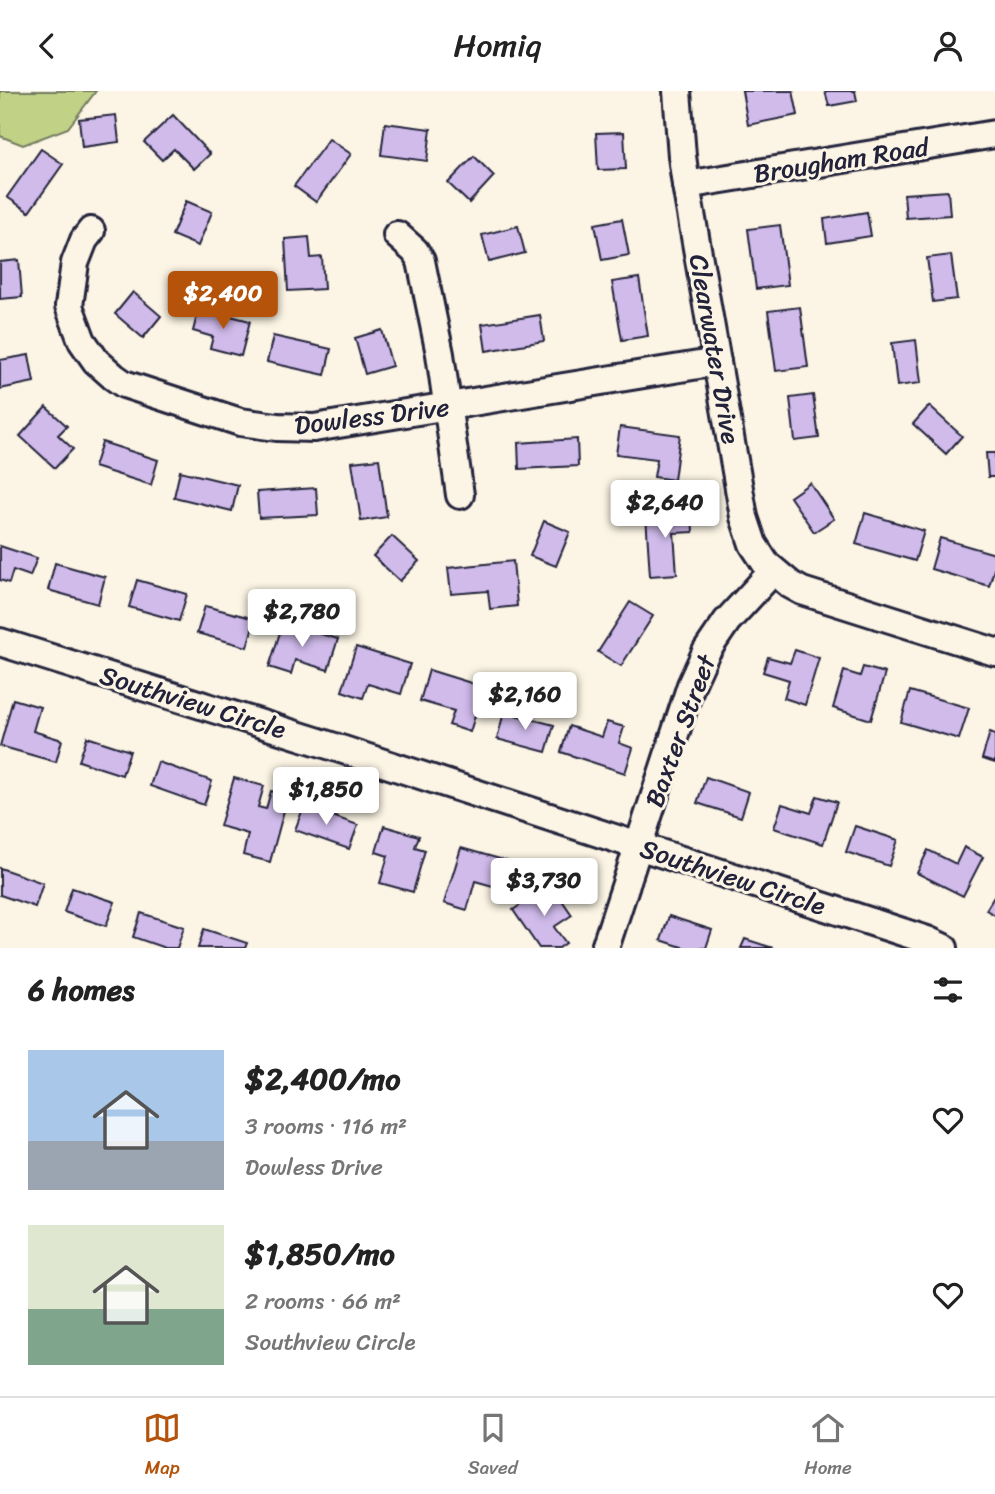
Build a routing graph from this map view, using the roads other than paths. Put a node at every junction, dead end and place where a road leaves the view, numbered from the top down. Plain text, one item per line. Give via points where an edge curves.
1 (677, 91) edge
2 (995, 134) edge
3 (686, 185) junction
4 (91, 231) dead end
5 (397, 235) dead end
6 (718, 362) junction
7 (448, 406) junction
8 (460, 495) dead end
9 (773, 571) junction
10 (0, 642) edge
11 (995, 652) edge
12 (639, 846) junction
13 (606, 948) edge
14 (944, 948) edge

1 - 3 street, Clearwater Drive
2 - 3 street, Brougham Road
3 - 6 street, Clearwater Drive
4 - 7 street, Dowless Drive via 75,263 69,306 82,341 96,361 124,384 240,422 277,427 314,428
5 - 7 street via 421,261
6 - 7 street, Dowless Drive
6 - 9 street, Clearwater Drive via 748,532
7 - 8 street
9 - 11 street, Clearwater Drive via 802,591
9 - 12 street, Baxter Street via 727,621 706,652
10 - 12 street, Southview Circle
12 - 13 street, Baxter Street
12 - 14 street, Southview Circle

